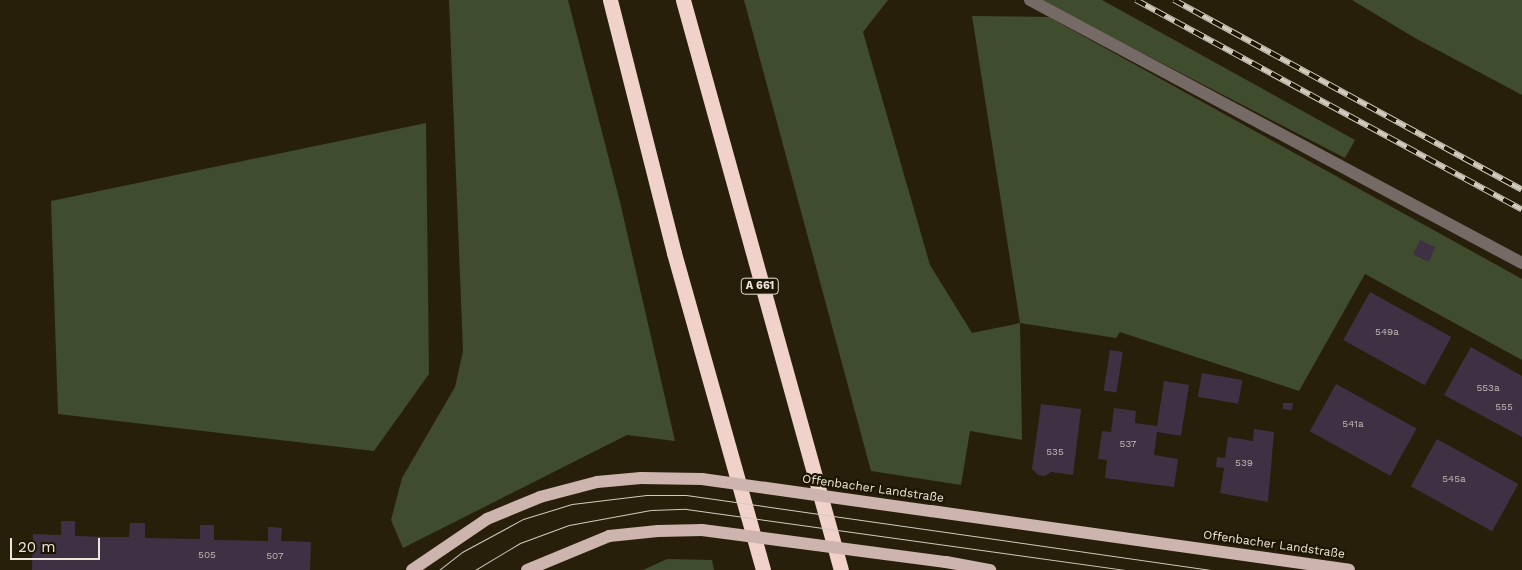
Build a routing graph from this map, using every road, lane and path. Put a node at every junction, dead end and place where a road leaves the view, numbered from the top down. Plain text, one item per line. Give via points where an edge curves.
1 (610, 0) edge
2 (683, 0) edge
3 (1030, 0) edge
4 (1522, 263) edge
5 (412, 570) edge
6 (527, 570) edge
7 (763, 570) edge
8 (841, 570) edge
9 (990, 570) edge
10 (1349, 570) edge

1 - 7 highway via 674,253
2 - 8 highway, A 661
3 - 4 lane
5 - 10 main road, Offenbacher Landstraße, bridge via 487,519 540,497 597,482 641,478 702,479
6 - 9 main road, bridge via 610,536 702,530

